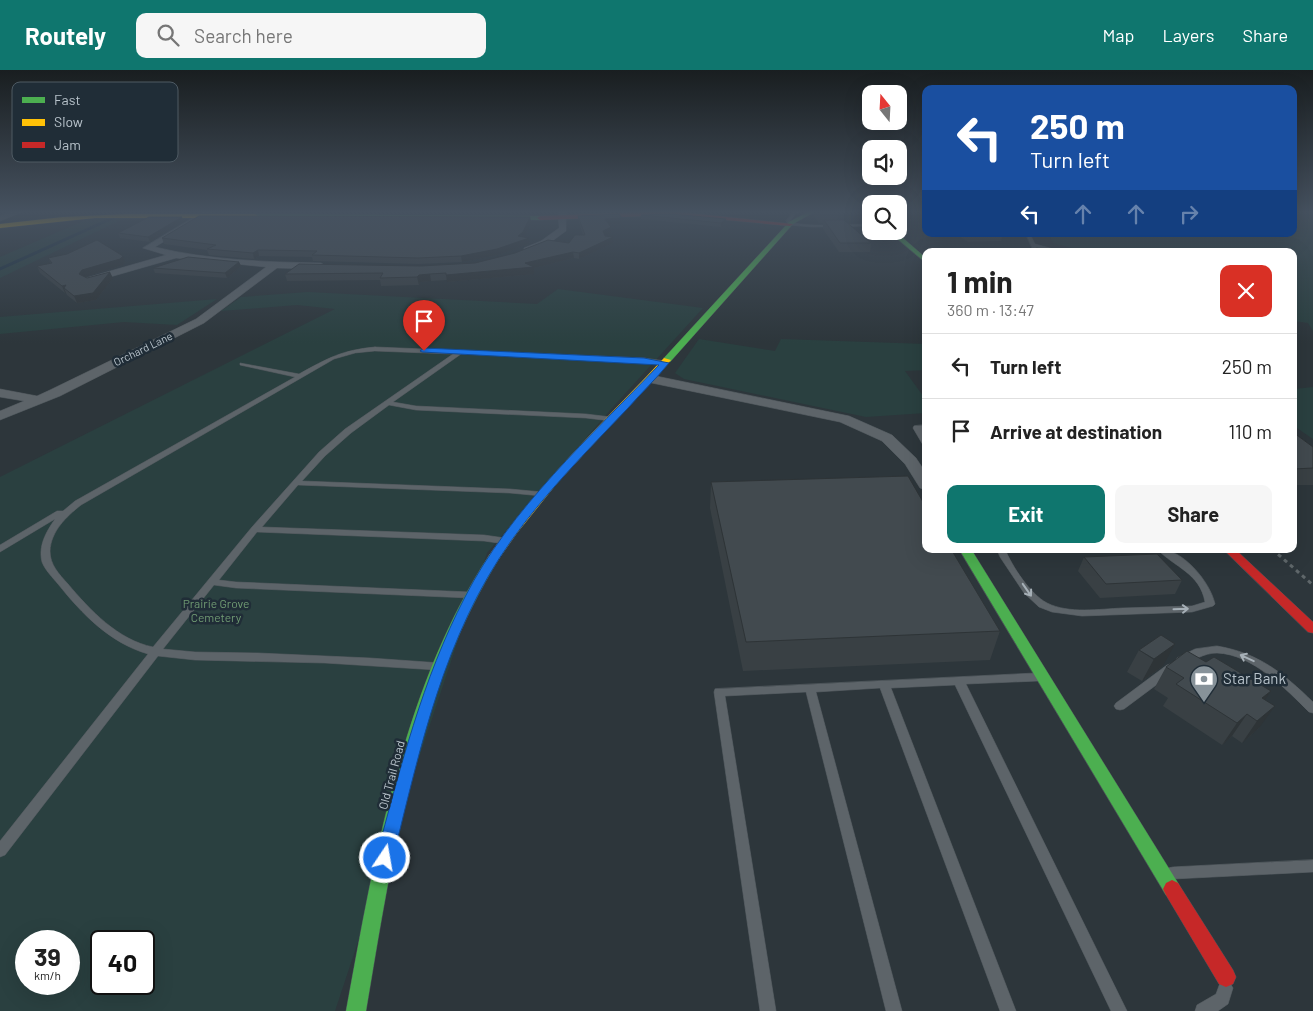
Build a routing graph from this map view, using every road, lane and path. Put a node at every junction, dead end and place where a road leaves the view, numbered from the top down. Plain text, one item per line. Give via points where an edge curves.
1 (176, 255) joint
2 (762, 255) edge
3 (275, 266) junction
4 (334, 266) edge
5 (89, 280) edge
6 (460, 352) junction
7 (665, 363) junction
8 (242, 364) dead end
9 (300, 376) junction
10 (651, 379) junction
11 (0, 393) edge
12 (38, 400) junction
13 (387, 403) junction
14 (0, 416) edge
15 (611, 419) junction
16 (922, 428) edge
17 (922, 436) edge
18 (922, 479) edge
19 (295, 483) junction
20 (542, 494) junction
21 (78, 503) junction
22 (255, 528) junction
23 (505, 541) junction
24 (0, 549) edge
25 (967, 553) edge
26 (1003, 553) edge
27 (1167, 553) edge
28 (1233, 553) edge
29 (1277, 553) edge
30 (213, 582) junction
31 (1313, 585) edge
32 (471, 596) junction
33 (1313, 630) edge
34 (155, 652) junction
35 (440, 666) junction
36 (1043, 676) junction
37 (958, 680) junction
38 (884, 684) junction
39 (810, 688) junction
40 (1120, 706) dead end
41 (1313, 709) edge
42 (0, 852) edge
43 (1313, 866) edge
44 (1164, 873) junction
45 (1226, 977) joint
46 (356, 1011) edge
47 (768, 1011) edge
48 (894, 1011) edge
49 (1008, 1011) edge
50 (1119, 1011) edge
51 (1203, 1011) edge

1 - 3 street
1 - 5 street
2 - 7 street, Old Trail Road
3 - 4 street
3 - 12 street, Orchard Lane via 200,321
6 - 7 lane
6 - 9 lane via 364,349 332,358
6 - 13 lane
7 - 10 street, Old Trail Road
8 - 9 lane
9 - 21 lane
10 - 15 street, Old Trail Road
10 - 18 street via 844,419 887,438 911,461
11 - 12 street
12 - 14 street, Orchard Lane
13 - 15 lane via 416,408
13 - 19 lane via 334,443
15 - 20 street, Old Trail Road
16 - 17 lane via 917,428
19 - 20 lane via 510,490
19 - 22 lane
20 - 23 street, Old Trail Road
21 - 24 lane
21 - 34 lane via 61,516 49,534 47,564 78,602 115,635
22 - 23 lane
22 - 30 lane
23 - 32 street, Old Trail Road
25 - 36 street
26 -> 27 lane via 1035,601 1064,613 1192,609 1210,604 1202,583
28 - 33 street
29 - 31 path
30 - 32 lane
30 - 34 lane
32 - 35 street, Old Trail Road
34 - 35 lane
34 - 42 lane
35 - 46 street, Old Trail Road via 417,733 388,841
36 - 37 lane
36 - 44 street
37 - 38 lane
37 - 50 lane
38 - 39 lane
38 - 49 lane
39 - 47 lane via 718,692
39 - 48 lane
41 -> 40 lane via 1284,680 1261,664 1234,652 1208,648 1190,654
43 - 44 lane
44 - 45 street
45 - 51 lane via 1224,999

